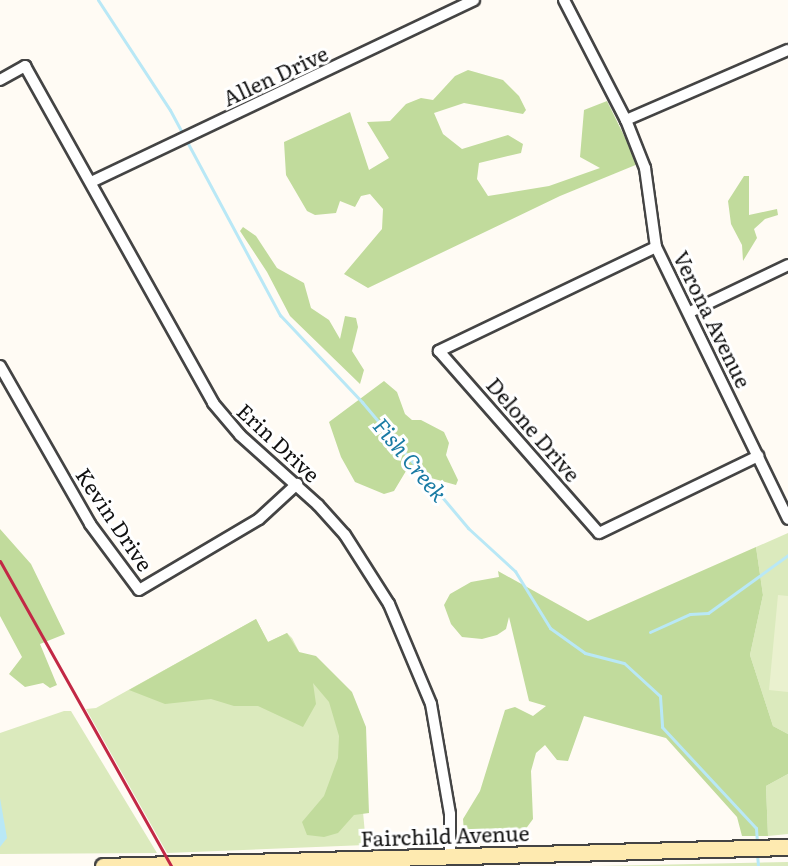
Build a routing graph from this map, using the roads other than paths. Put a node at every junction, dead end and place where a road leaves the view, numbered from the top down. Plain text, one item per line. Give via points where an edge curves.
1 (474, 0) edge
2 (564, 0) edge
3 (788, 50) edge
4 (0, 80) edge
5 (626, 120) junction
6 (91, 182) junction
7 (656, 247) junction
8 (788, 265) edge
9 (690, 312) junction
10 (0, 366) edge
11 (758, 456) junction
12 (297, 484) junction
13 (788, 519) edge
14 (788, 847) edge
15 (450, 856) junction
16 (103, 866) edge

1 - 6 street, Allen Drive
2 - 5 street, Verona Avenue
3 - 5 street
4 - 6 street, Erin Drive via 25,66
5 - 7 street, Verona Avenue via 645,168
6 - 12 street, Erin Drive via 217,409
7 - 9 street, Verona Avenue
7 - 11 street, Delone Drive via 439,351 599,533
8 - 9 street
9 - 11 street, Verona Avenue
10 - 12 street, Kevin Drive via 90,524 140,590 259,519
11 - 13 street, Verona Avenue
12 - 15 street, Erin Drive via 352,546 389,604 410,649 431,704 450,814
14 - 15 main road, Fairchild Avenue
15 - 16 main road, Fairchild Avenue

